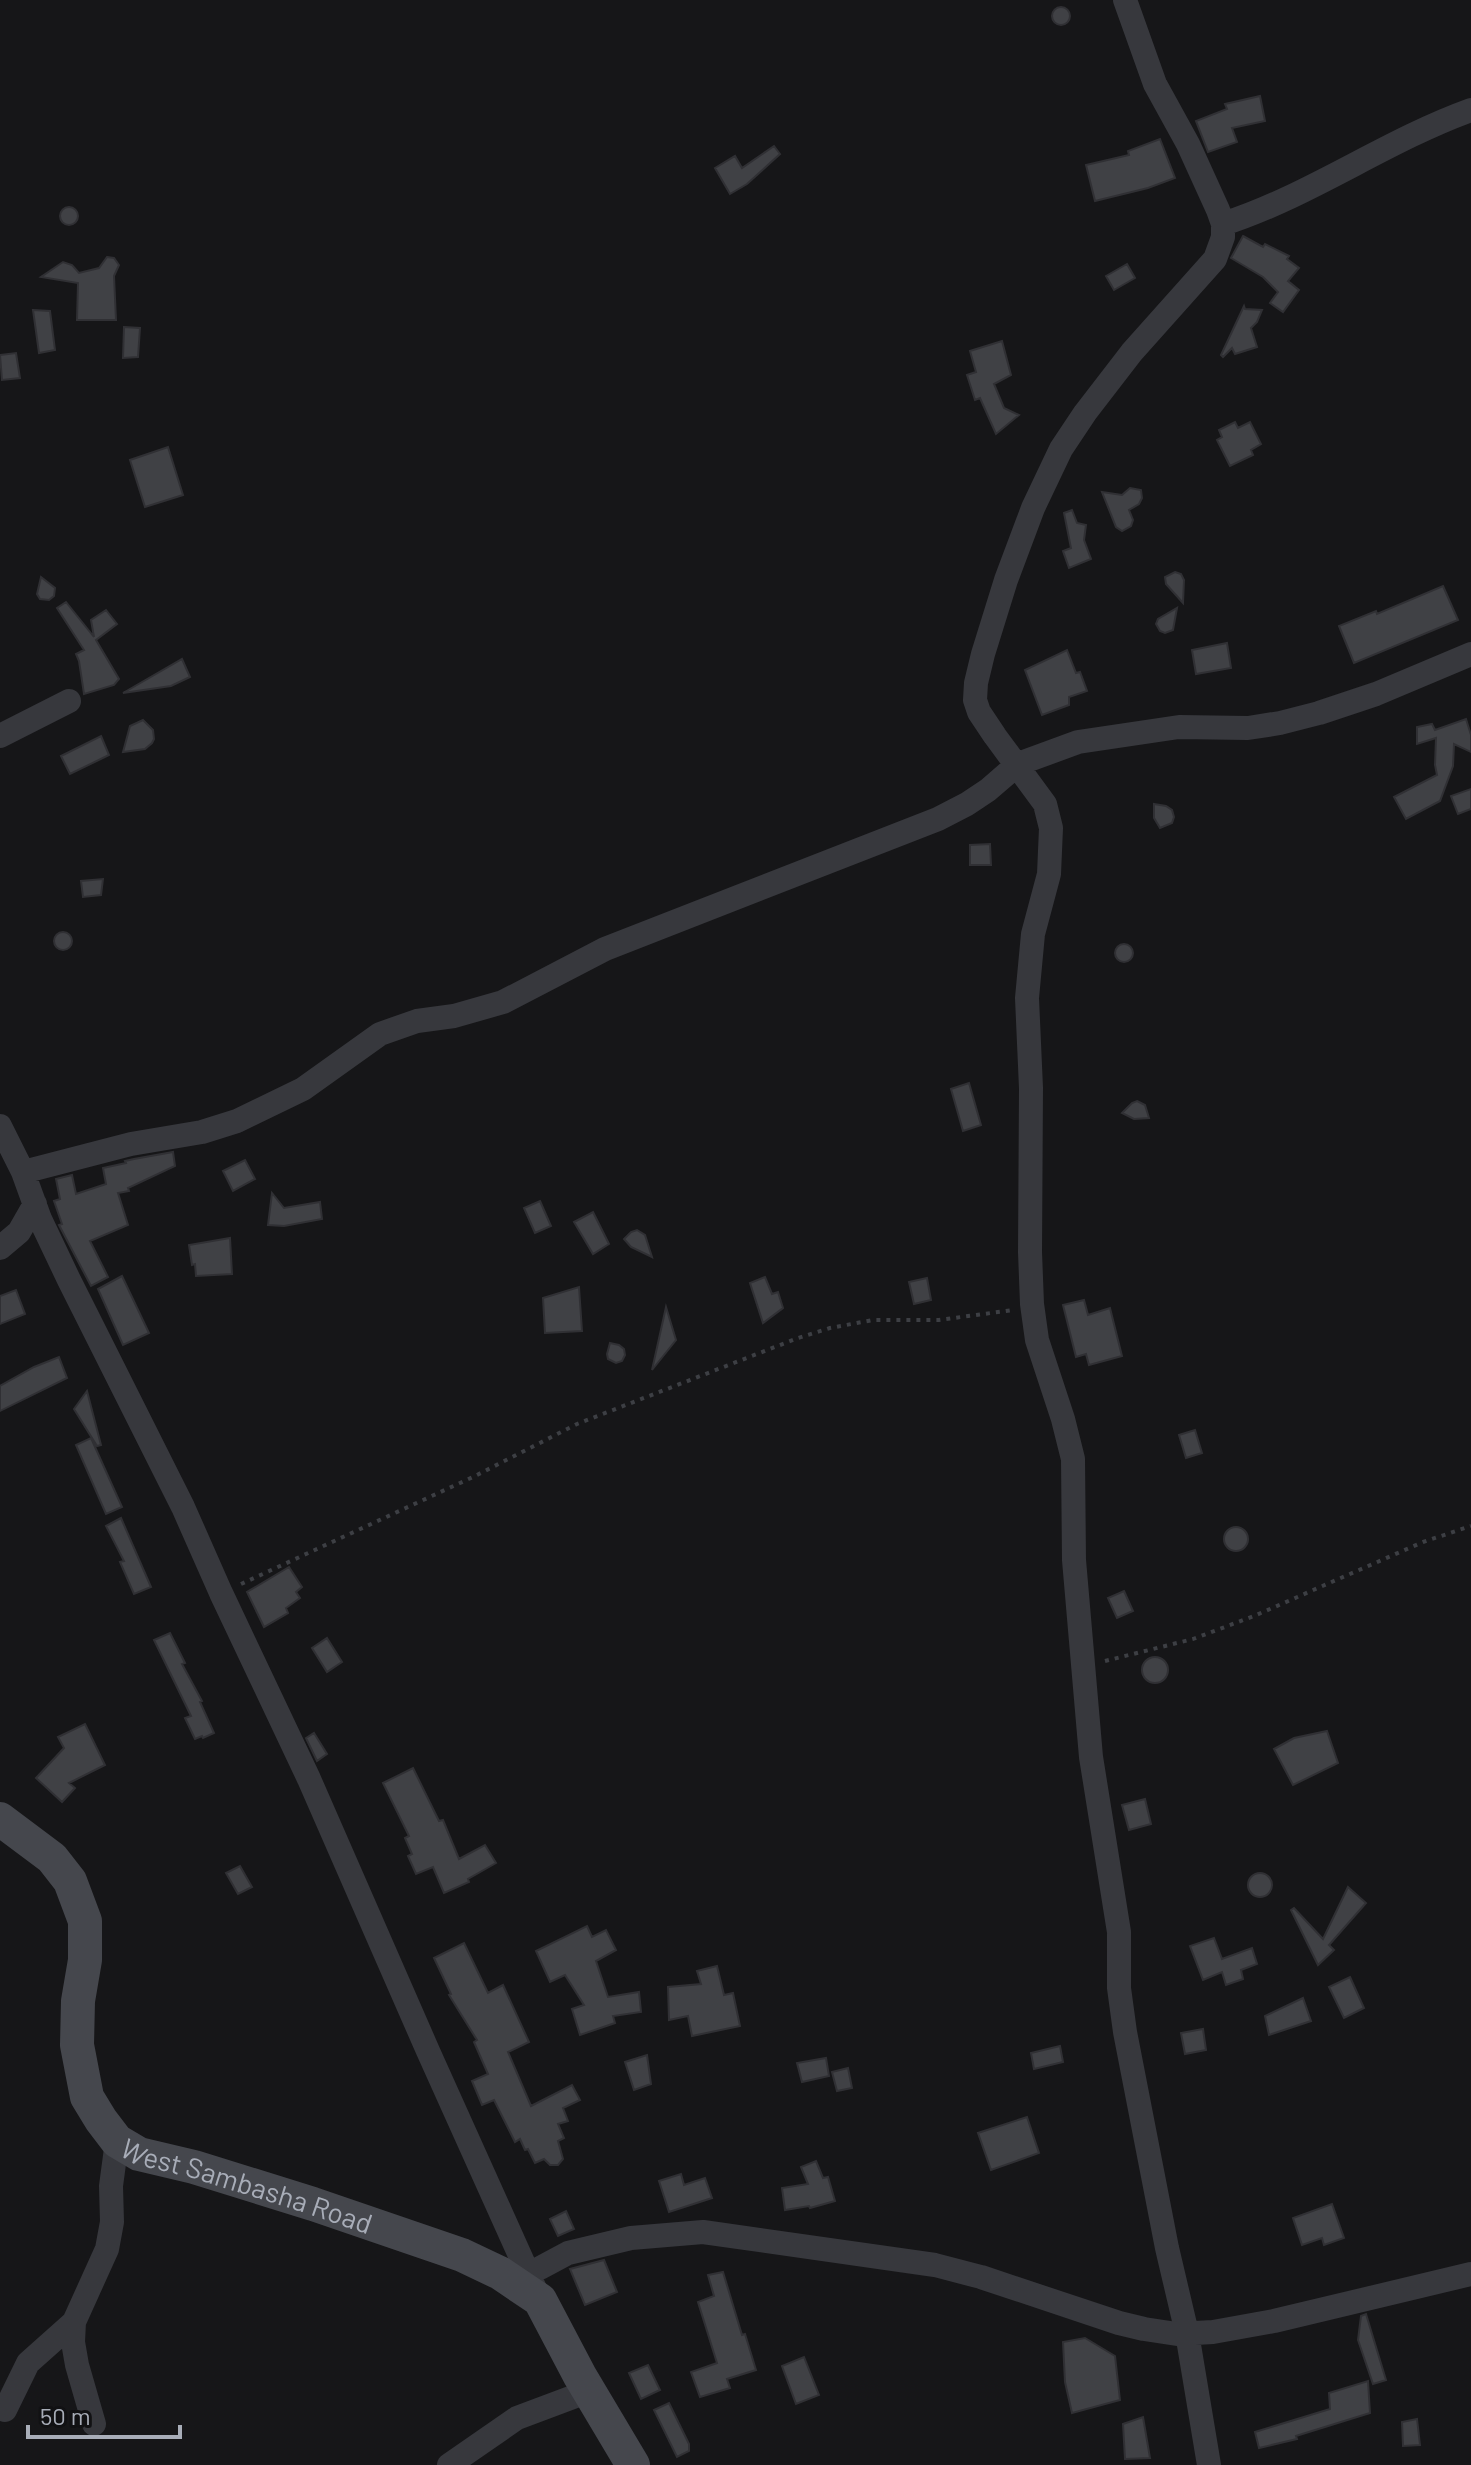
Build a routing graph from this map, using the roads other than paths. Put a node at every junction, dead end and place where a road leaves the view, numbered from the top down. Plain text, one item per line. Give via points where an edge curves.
1 (1125, 0) edge
2 (1471, 110) edge
3 (1223, 224) junction
4 (1471, 654) edge
5 (69, 701) dead end
6 (0, 736) edge
7 (1018, 764) junction
8 (0, 1126) edge
9 (23, 1172) junction
10 (35, 1204) junction
11 (0, 1248) edge
12 (0, 1819) edge
13 (117, 2141) junction
14 (1471, 2274) edge
15 (540, 2284) junction
16 (74, 2322) junction
17 (1187, 2333) junction
18 (589, 2391) junction
19 (5, 2410) dead end
20 (94, 2424) dead end
21 (449, 2465) edge
22 (633, 2465) edge
23 (1209, 2465) edge

1 - 3 street via 1155,84
2 - 3 street via 1302,193
3 - 7 street via 1215,259 1085,413 1033,508 1006,580 975,700
4 - 7 street via 1376,694 1306,716 1248,728 1179,727 1078,742
5 - 6 street
7 - 9 street via 988,790 938,819 605,949 503,1002 380,1034 303,1089 237,1121
7 - 17 street via 1045,804 1051,828 1049,874 1033,934 1027,998 1032,1304 1037,1340 1073,1459 1082,1661 1091,1757 1119,1932 1119,1988
8 - 9 street
9 - 10 street
10 - 11 street via 19,1232
10 - 15 street via 183,1507 428,2051
12 - 13 street, West Sambasha Road via 52,1858 70,1881 85,1921 77,2045 87,2097
13 - 15 street, West Sambasha Road via 139,2154 313,2204
13 - 16 street via 107,2249
14 - 17 street via 1274,2321
15 - 17 street via 568,2253 631,2238 703,2232 935,2265 1119,2323
15 - 18 street, West Sambasha Road
16 - 19 street via 28,2363
16 - 20 street via 77,2365
17 - 23 street
18 - 21 street via 517,2418
18 - 22 street, West Sambasha Road

